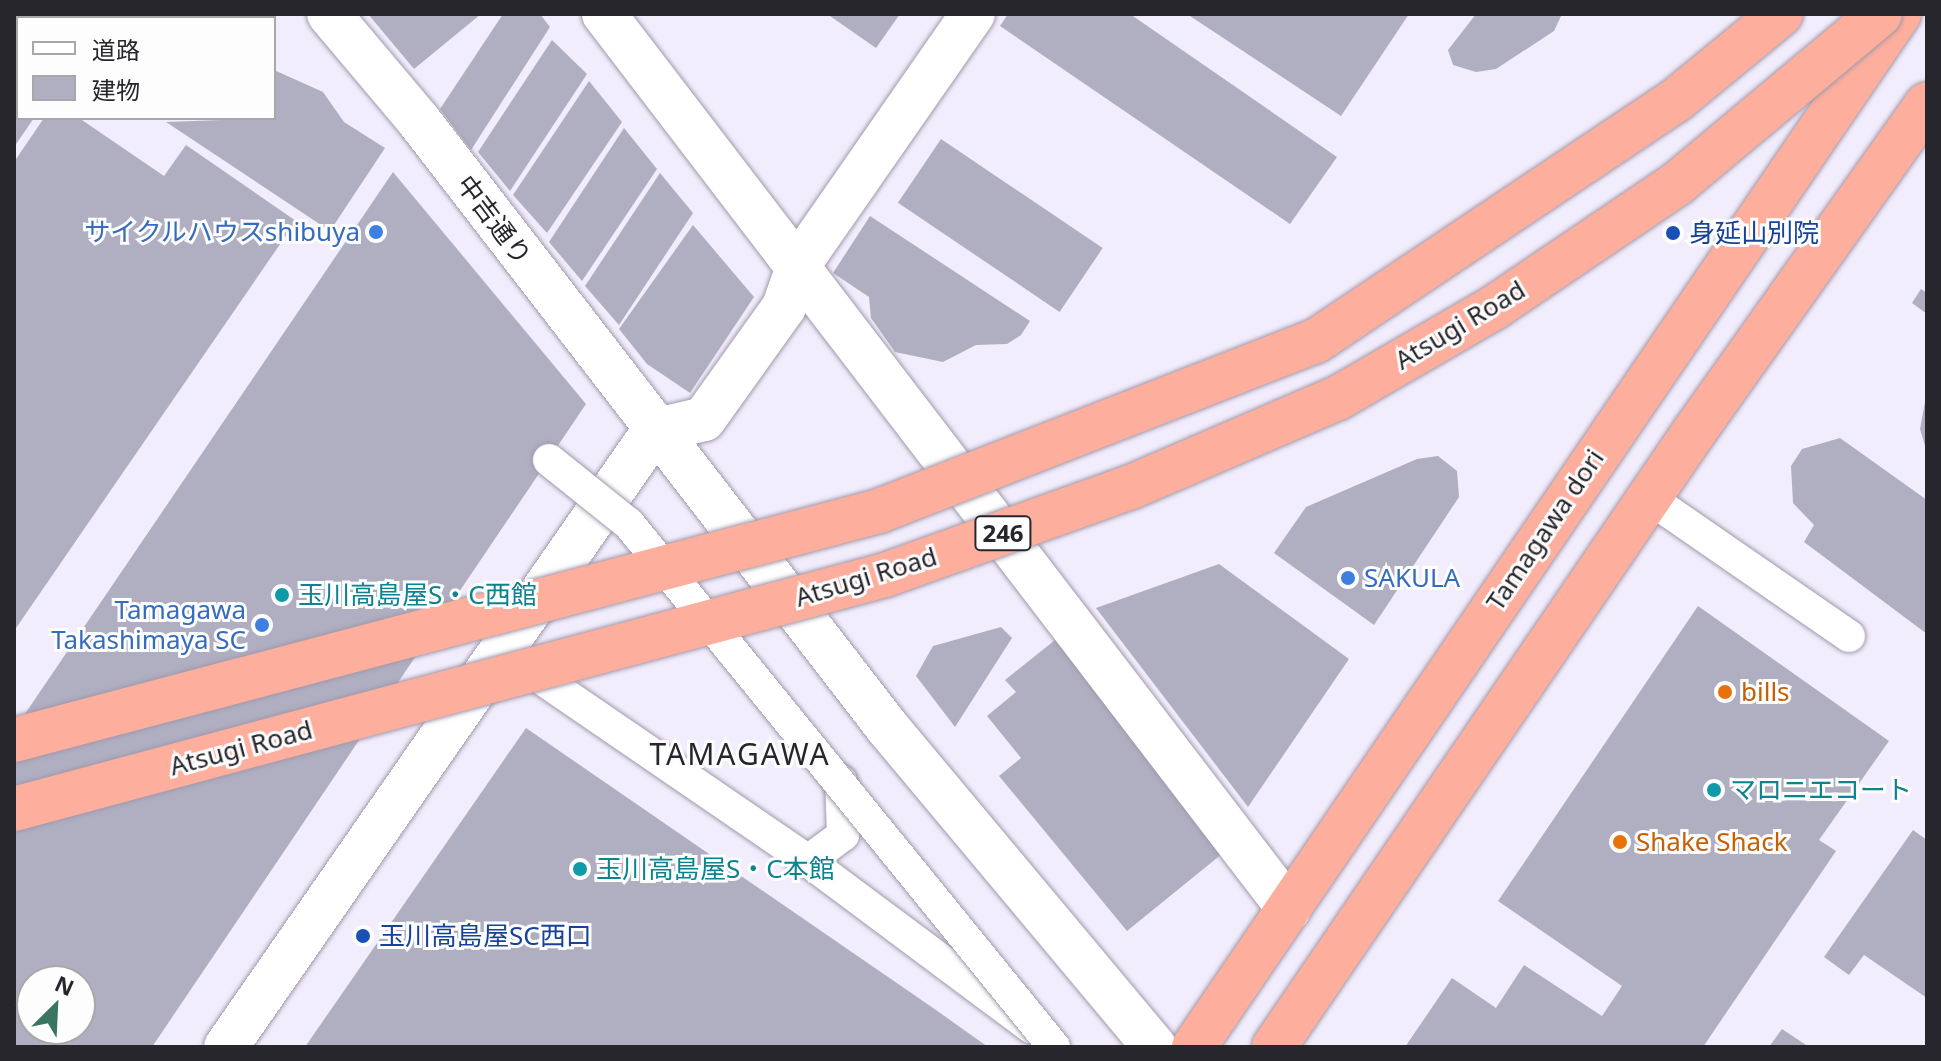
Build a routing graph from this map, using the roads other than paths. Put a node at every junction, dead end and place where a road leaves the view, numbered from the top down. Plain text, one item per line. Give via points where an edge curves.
1 (329, 14) edge
2 (604, 14) edge
3 (973, 14) edge
4 (1781, 14) edge
5 (1880, 14) edge
6 (1899, 14) edge
7 (1927, 104) edge
8 (799, 264) junction
9 (654, 431) junction
10 (549, 460) dead end
11 (1649, 498) junction
12 (1849, 636) dead end
13 (500, 650) junction
14 (14, 740) edge
15 (841, 781) junction
16 (14, 809) edge
17 (808, 861) junction
18 (1289, 909) junction
19 (1050, 1042) edge
20 (226, 1047) edge
21 (1155, 1047) edge
22 (1194, 1047) edge
23 (1274, 1047) edge

1 - 9 street, 中吉通り via 419,121
2 - 8 street
3 - 8 street
4 - 14 highway, 246, bridge via 1675,101 1316,341 879,511
5 - 16 highway, Atsugi Road / 246, bridge via 1678,183 1495,307 1338,398 1131,487 885,575
6 - 18 highway, Tamagawa dori
7 - 11 highway
8 - 9 street via 784,307 700,423
8 - 18 street
9 - 13 street
9 - 21 street, 中吉通り via 887,727
10 - 15 lane, bridge via 629,524
11 - 12 lane
11 - 23 highway
13 - 17 lane
13 - 20 street
15 - 17 lane via 843,835
15 - 19 lane, bridge
17 - 19 lane
18 - 22 highway, Tamagawa dori

